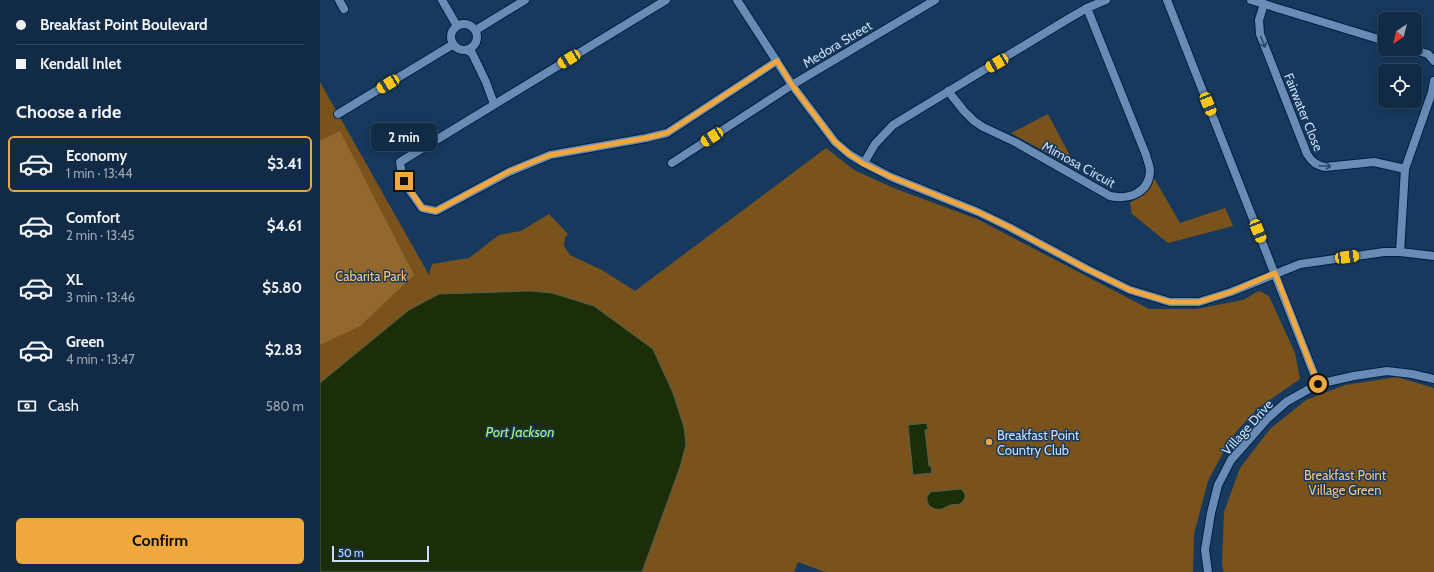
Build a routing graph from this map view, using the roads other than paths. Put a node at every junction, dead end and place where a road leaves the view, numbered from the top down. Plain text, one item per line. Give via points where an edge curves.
1 (339, 0) edge
2 (442, 0) edge
3 (525, 0) edge
4 (666, 0) edge
5 (737, 0) edge
6 (935, 0) edge
7 (1106, 0) edge
8 (1167, 0) edge
9 (1251, 0) edge
10 (1264, 4) junction
11 (1088, 8) junction
12 (344, 9) dead end
13 (457, 26) junction
14 (476, 30) junction
15 (1378, 39) edge
16 (452, 45) junction
17 (466, 50) junction
18 (1422, 52) edge
19 (777, 61) junction
20 (1434, 61) edge
21 (1434, 81) edge
22 (792, 85) junction
23 (948, 91) junction
24 (1433, 92) edge
25 (494, 104) junction
26 (338, 114) dead end
27 (672, 163) dead end
28 (864, 164) junction
29 (1405, 168) junction
30 (1400, 252) junction
31 (1434, 256) edge
32 (1275, 273) junction
33 (1434, 379) edge
34 (1318, 384) junction
35 (1208, 572) edge

1 - 12 street
2 - 13 street
3 - 14 street
4 - 25 street
5 - 19 street
6 - 22 street, Medora Street
7 - 11 street
8 - 32 street
9 - 10 street
10 - 15 street
10 -> 29 street, Fairwater Close via 1259,20 1260,34 1312,161 1325,167 1374,162
11 - 23 street
11 - 23 street, Mimosa Circuit via 1150,170 1146,184 1131,197 1110,196 1020,144 983,127 964,111
13 - 14 street via 466,24
13 - 16 street via 452,33
14 - 17 street via 476,43
16 - 17 street via 458,50
16 - 26 street
17 - 25 street via 472,53
18 - 20 street via 1428,54
19 - 22 street
19 - 25 street via 667,133 550,155 508,172 436,211 422,208 404,181 400,162
21 - 24 street
22 - 27 street, Medora Street
22 - 28 street via 835,142
23 - 28 street via 893,125 876,144
24 - 29 street
28 - 32 street via 978,212 1109,280 1151,297 1170,302 1199,302 1231,292
29 - 30 street
30 - 31 street
30 - 32 street via 1300,264
32 - 34 street
33 - 34 street, Village Drive via 1387,371
34 - 35 street, Village Drive via 1281,406 1232,460 1218,485 1211,513 1205,550

